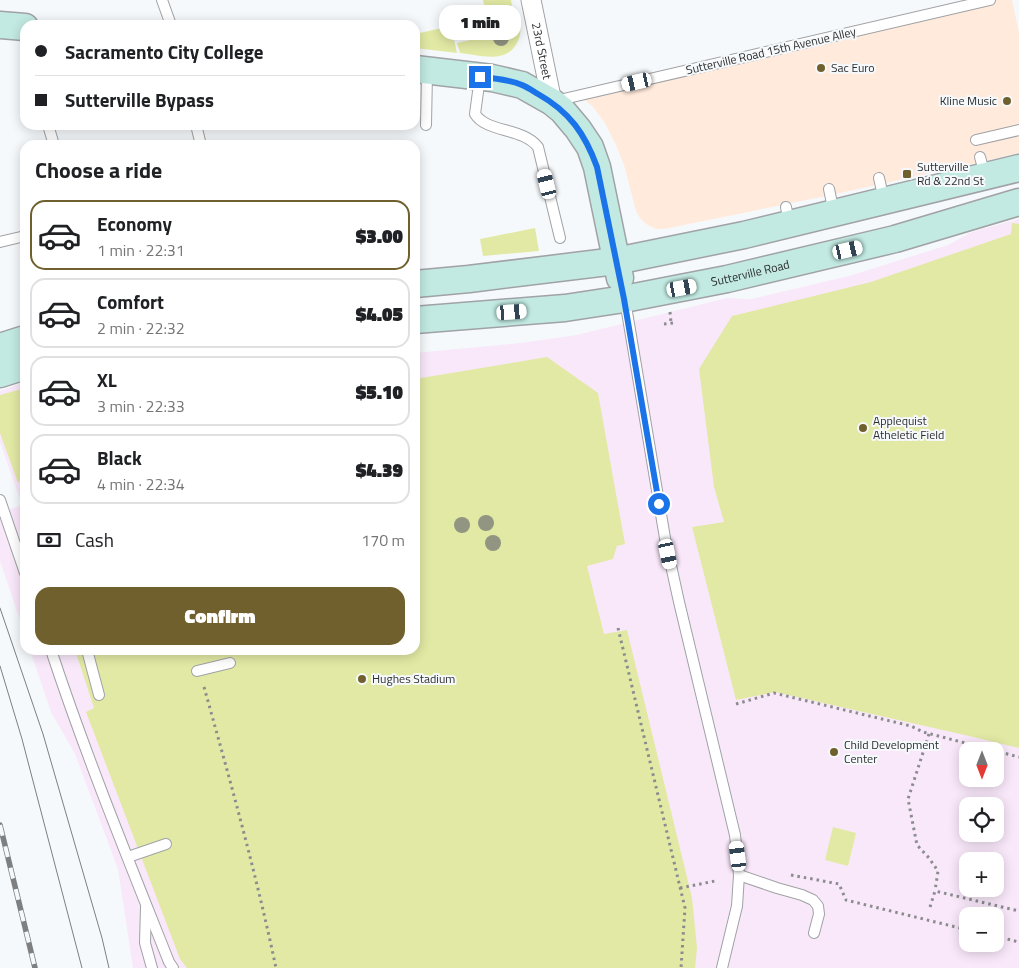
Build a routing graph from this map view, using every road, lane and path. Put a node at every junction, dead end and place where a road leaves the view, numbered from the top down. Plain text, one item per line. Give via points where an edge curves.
1 (162, 0) edge
2 (531, 0) edge
3 (990, 0) edge
4 (946, 10) junction
5 (169, 20) edge
6 (949, 22) dead end
7 (421, 70) edge
8 (480, 77) junction
9 (552, 102) junction
10 (426, 125) dead end
11 (1019, 130) edge
12 (976, 140) dead end
13 (1019, 168) edge
14 (1019, 202) edge
15 (20, 237) edge
16 (560, 238) dead end
17 (0, 242) edge
18 (616, 261) junction
19 (420, 284) edge
20 (624, 299) junction
21 (670, 308) dead end
22 (420, 320) edge
23 (664, 324) dead end
24 (20, 341) edge
25 (0, 347) edge
26 (20, 368) edge
27 (0, 374) edge
28 (0, 500) edge
29 (20, 558) edge
30 (618, 628) dead end
31 (53, 655) edge
32 (88, 655) edge
33 (230, 663) dead end
34 (196, 671) dead end
35 (204, 687) dead end
36 (99, 695) dead end
37 (736, 704) dead end
38 (929, 734) junction
39 (1019, 757) edge
40 (166, 844) dead end
41 (128, 857) junction
42 (739, 875) junction
43 (790, 875) dead end
44 (715, 880) dead end
45 (680, 888) junction
46 (935, 891) junction
47 (146, 904) junction
48 (930, 907) dead end
49 (1019, 911) edge
50 (959, 928) edge
51 (814, 933) dead end
52 (1004, 938) edge
53 (1019, 942) edge
54 (152, 968) edge
55 (173, 968) edge
56 (276, 968) edge
57 (680, 968) edge
58 (722, 968) edge

1 - 5 lane
2 - 9 street, 23rd Street
3 - 4 lane, Sutterville Road 15th Avenue Alley
4 - 6 lane
4 - 9 lane, Sutterville Road 15th Avenue Alley
7 - 8 main road
7 - 10 lane
8 - 9 main road via 522,85
8 - 16 lane via 478,118 529,139 538,147
9 - 18 main road via 590,147
11 - 12 lane
13 - 18 main road via 983,167 882,189 832,201 744,235
14 - 20 main road, Sutterville Road via 895,238 727,279
15 - 17 lane
18 - 19 main road
18 - 20 main road
20 - 22 main road, Sutterville Road via 550,309
20 - 42 lane via 665,538 735,835
21 - 23 path via 672,323
24 - 25 main road
26 - 27 main road
28 - 29 lane
30 - 45 path
31 - 41 lane via 76,725
32 - 36 lane
33 - 34 lane
35 - 56 path via 246,840
37 - 38 path via 774,693 911,726
38 - 39 path
38 - 46 path via 908,799 917,845 938,871
40 - 41 lane
41 - 47 lane
42 - 51 lane via 813,900 819,914
42 - 58 lane via 737,906
43 - 50 path via 839,884 846,900
44 - 45 path
45 - 57 path via 685,908
46 - 48 path
46 - 49 path
47 - 54 lane via 145,943
47 - 55 lane
52 - 53 path

